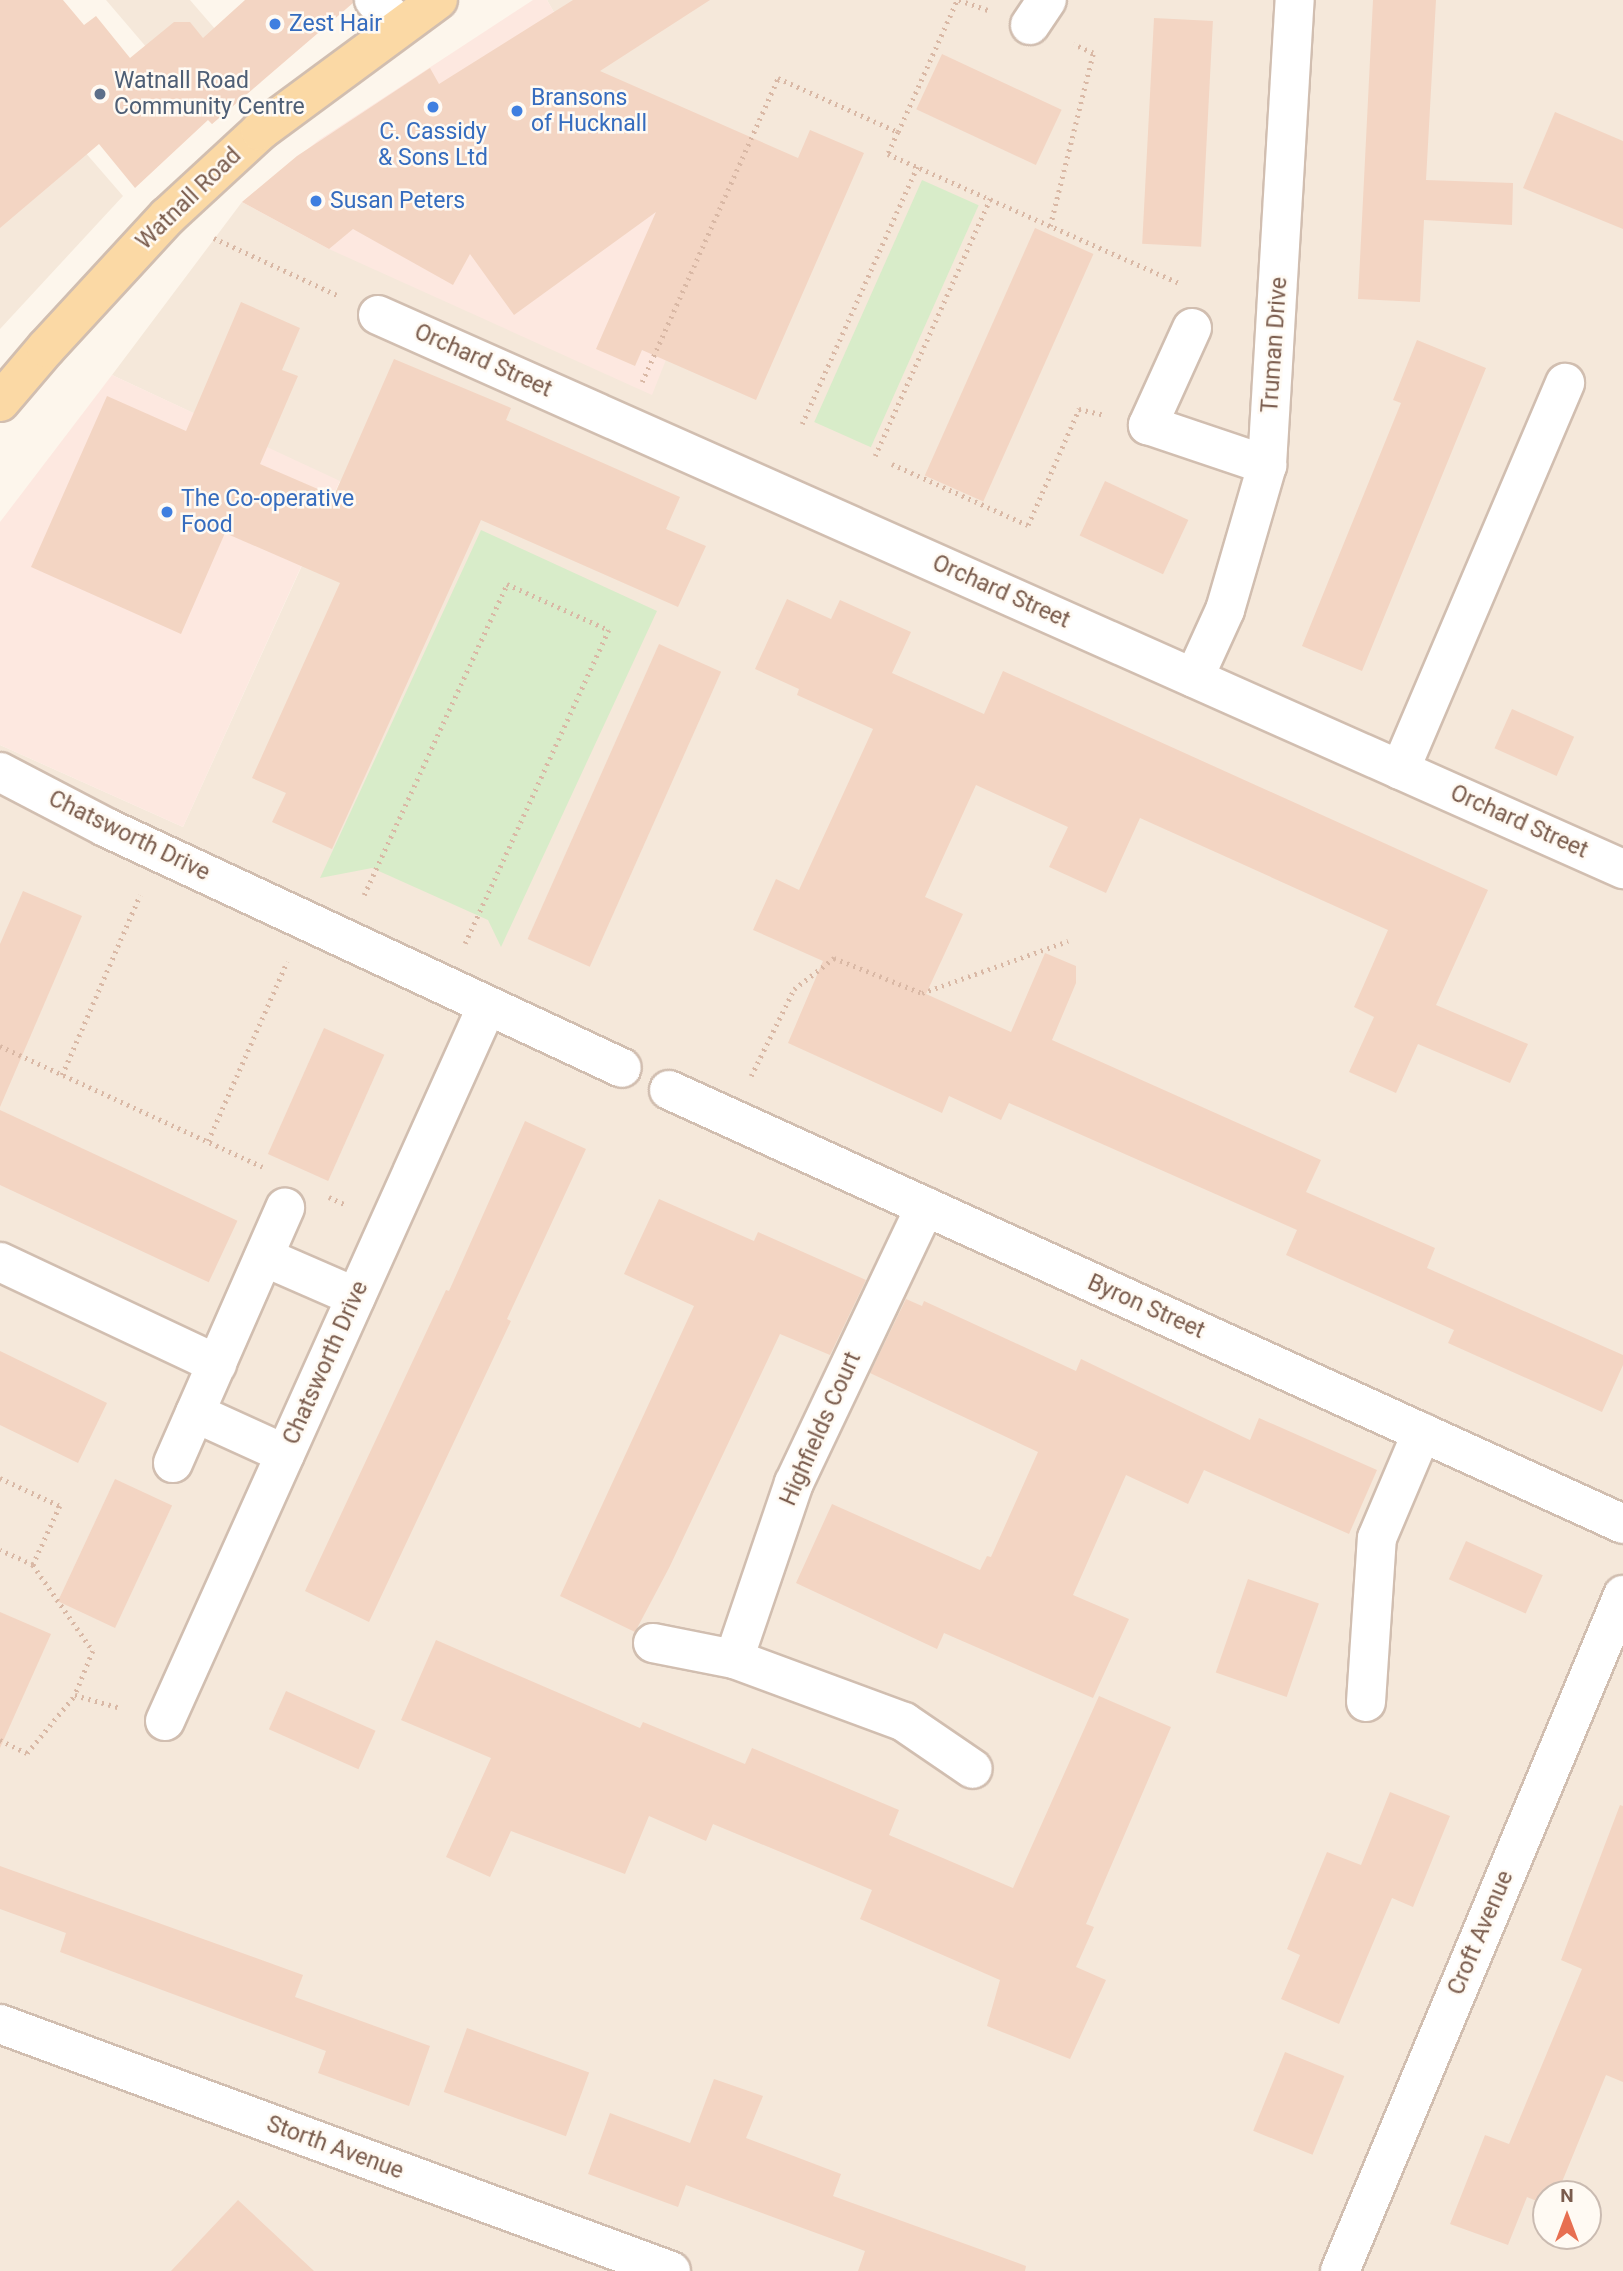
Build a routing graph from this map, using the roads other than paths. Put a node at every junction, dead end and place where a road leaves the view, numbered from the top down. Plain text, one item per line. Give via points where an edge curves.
1 (438, 0) edge
2 (1295, 0) edge
3 (387, 13) edge
4 (378, 315) road end
5 (1192, 328) dead end
6 (1565, 383) dead end
7 (0, 402) edge
8 (1267, 465) junction
9 (1194, 678) junction
10 (1400, 770) junction
11 (0, 772) edge
12 (1623, 869) edge
13 (487, 1006) junction
14 (622, 1069) dead end
15 (669, 1090) dead end
16 (925, 1207) junction
17 (285, 1208) dead end
18 (264, 1257) junction
19 (0, 1262) edge
20 (356, 1297) junction
21 (217, 1364) junction
22 (195, 1413) junction
23 (1422, 1432) junction
24 (285, 1454) junction
25 (173, 1463) dead end
26 (1623, 1524) edge
27 (1623, 1595) edge
28 (653, 1643) dead end
29 (734, 1659) junction
30 (1366, 1702) dead end
31 (165, 1721) road end
32 (973, 1769) dead end
33 (0, 2025) edge
34 (671, 2271) edge
35 (1339, 2271) edge

1 - 3 main road, Watnall Road
2 - 8 street, Truman Drive
3 - 7 main road, Watnall Road via 168,216
4 - 9 street, Orchard Street
5 - 8 street via 1149,425
6 - 10 street
8 - 9 street, Truman Drive via 1226,610
9 - 10 street, Orchard Street
10 - 12 street, Orchard Street
11 - 13 street, Chatsworth Drive via 158,852
13 - 14 street, Chatsworth Drive
13 - 20 street, Chatsworth Drive
15 - 16 street, Byron Street
16 - 23 street, Byron Street
16 - 29 street, Highfields Court via 793,1483
17 - 18 street
18 - 20 street
18 - 21 street
19 - 21 street
20 - 24 street, Chatsworth Drive
21 - 22 street
22 - 24 street
22 - 25 street
23 - 26 street, Byron Street
23 - 30 street via 1377,1538
24 - 31 street, Chatsworth Drive
27 - 35 street, Croft Avenue
28 - 29 street
29 - 32 street via 904,1722
33 - 34 street, Storth Avenue

